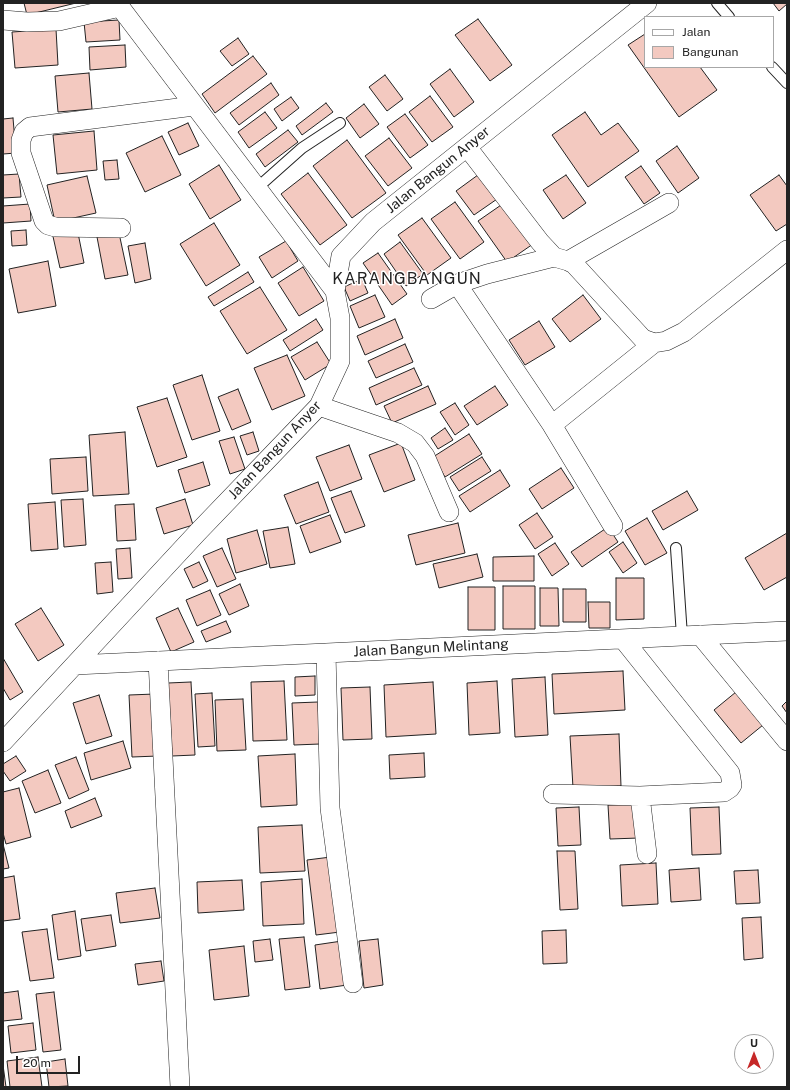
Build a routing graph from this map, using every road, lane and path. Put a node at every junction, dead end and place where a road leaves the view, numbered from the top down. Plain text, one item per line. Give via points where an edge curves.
1 (648, 3) edge
2 (717, 3) edge
3 (118, 5) edge
4 (728, 16) edge
5 (3, 20) edge
6 (773, 68) edge
7 (787, 84) edge
8 (194, 106) junction
9 (340, 123) dead end
10 (467, 147) junction
11 (257, 188) junction
12 (668, 203) dead end
13 (121, 228) dead end
14 (787, 250) edge
15 (561, 259) junction
16 (457, 284) junction
17 (335, 291) junction
18 (431, 299) dead end
19 (654, 343) junction
20 (319, 406) junction
21 (552, 425) junction
22 (449, 512) dead end
23 (614, 526) dead end
24 (676, 548) dead end
25 (787, 631) edge
26 (682, 636) junction
27 (700, 636) junction
28 (623, 639) junction
29 (326, 653) junction
30 (158, 661) junction
31 (75, 665) junction
32 (787, 741) edge
33 (3, 742) edge
34 (553, 794) dead end
35 (640, 796) junction
36 (647, 854) dead end
37 (353, 983) dead end
38 (180, 1087) edge

1 - 10 street, Jalan Bangun Anyer
2 - 4 lane
3 - 5 street via 59,20
3 - 8 street
6 - 7 lane
8 - 11 street
8 - 13 street via 30,127 24,132 21,153 44,222 55,227
9 - 11 lane via 302,148
10 - 15 street via 540,242
10 - 17 street, Jalan Bangun Anyer via 373,222 341,256
11 - 17 street
12 - 15 street
14 - 19 street via 684,332 666,341
15 - 16 street via 487,274
15 - 19 street via 574,264 643,339
16 - 18 street
16 - 21 street
17 - 20 street, Jalan Bangun Anyer via 340,318 340,361
19 - 21 street
20 - 22 street via 398,433 415,443 425,456
20 - 31 street, Jalan Bangun Anyer via 196,533
21 - 23 street
24 - 26 lane
25 - 27 street, Jalan Bangun Melintang
26 - 27 street, Jalan Bangun Melintang
26 - 28 street, Jalan Bangun Melintang
27 - 32 street
28 - 29 street, Jalan Bangun Melintang
28 - 35 street via 730,774 732,780 730,788 724,792
29 - 30 street, Jalan Bangun Melintang
29 - 37 street via 330,808
30 - 31 street, Jalan Bangun Melintang
30 - 38 street
31 - 33 street, Jalan Bangun Anyer
34 - 35 street
35 - 36 street

